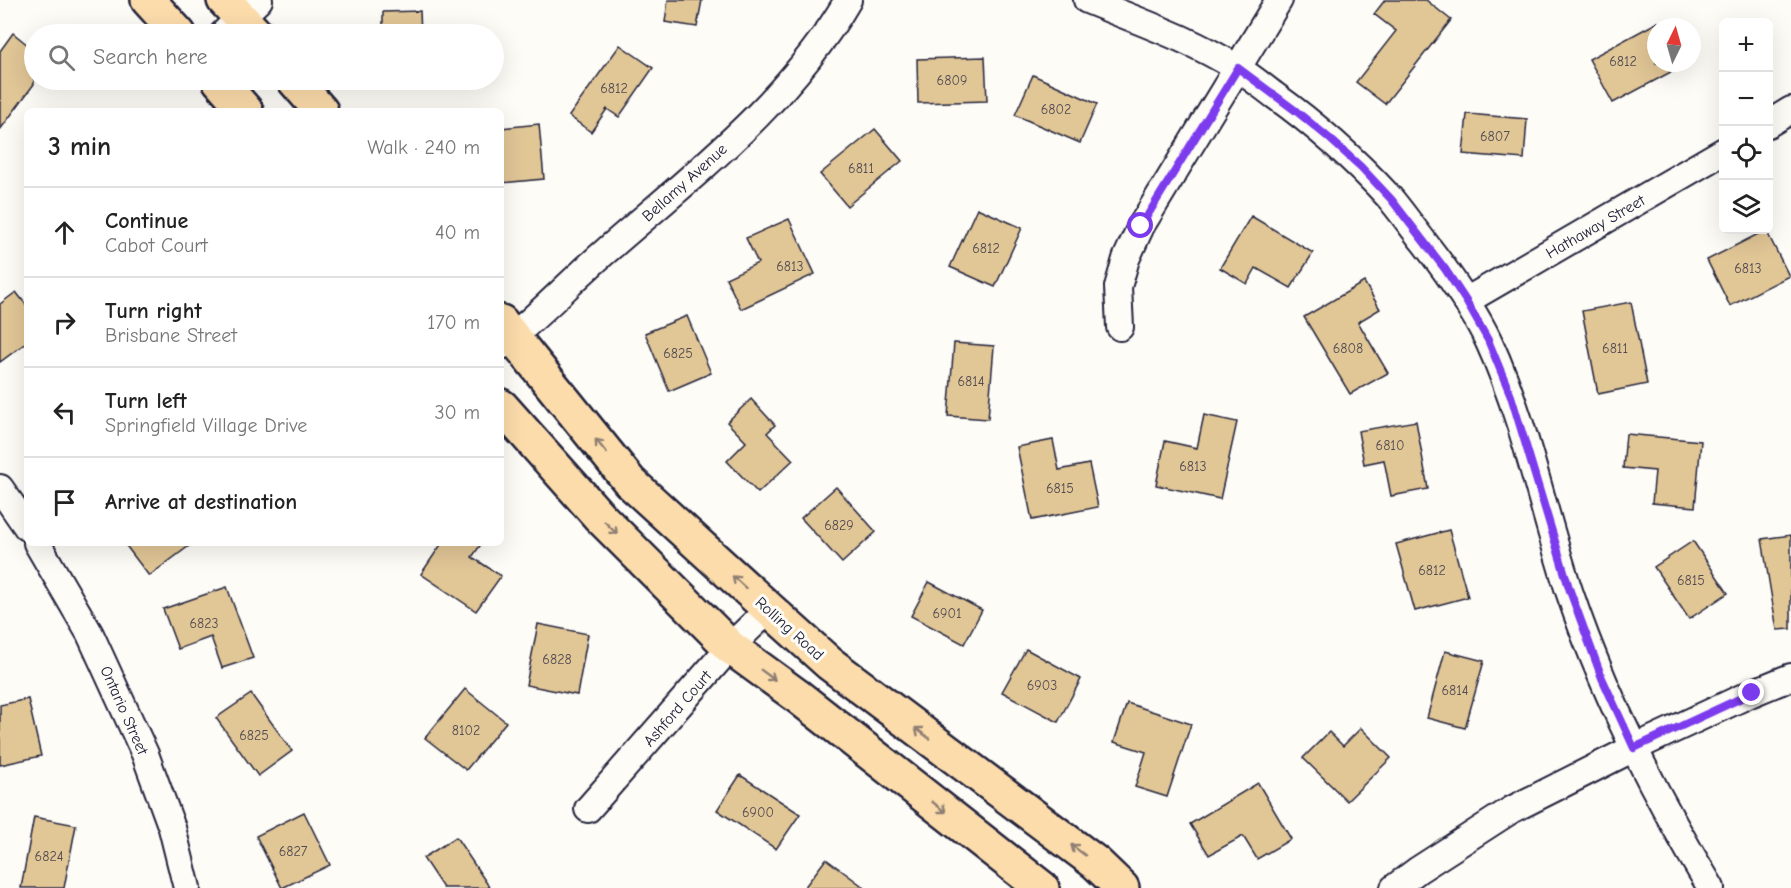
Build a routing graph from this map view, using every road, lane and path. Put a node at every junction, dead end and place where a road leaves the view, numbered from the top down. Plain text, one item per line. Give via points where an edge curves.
1 (148, 0) edge
2 (848, 0) edge
3 (1087, 0) edge
4 (1279, 0) edge
5 (170, 24) edge
6 (1238, 68) junction
7 (228, 90) edge
8 (303, 90) edge
9 (243, 108) edge
10 (318, 108) edge
11 (1791, 110) edge
12 (1773, 121) edge
13 (1719, 154) edge
14 (1466, 301) junction
15 (1120, 327) dead end
16 (505, 335) edge
17 (504, 409) edge
18 (0, 488) edge
19 (24, 523) edge
20 (39, 546) edge
21 (769, 609) junction
22 (730, 647) junction
23 (1791, 677) edge
24 (1634, 748) junction
25 (588, 809) dead end
26 (187, 888) edge
27 (1042, 888) edge
28 (1122, 888) edge
29 (1394, 888) edge
30 (1711, 888) edge

1 - 5 main road
2 - 16 street, Bellamy Avenue via 806,62 774,100 589,266
3 - 6 street via 1181,39
4 - 6 street
6 - 14 street via 1361,167 1391,199
6 - 15 street via 1141,226 1126,258 1118,287
7 - 9 main road
8 - 10 main road
11 - 12 street
13 - 14 street, Hathaway Street
14 - 24 street via 1488,340 1511,396 1570,591 1602,678
21 -> 16 main road, Rolling Road via 630,482
17 -> 22 main road via 599,516
18 - 19 street
20 - 26 street, Ontario Street via 90,634 145,754 172,828
21 - 22 street, Ashford Court
28 -> 21 main road, Rolling Road via 1096,863 829,663
22 - 25 street, Ashford Court
22 -> 27 main road
23 - 24 street
24 - 29 street via 1511,810
24 - 30 street

